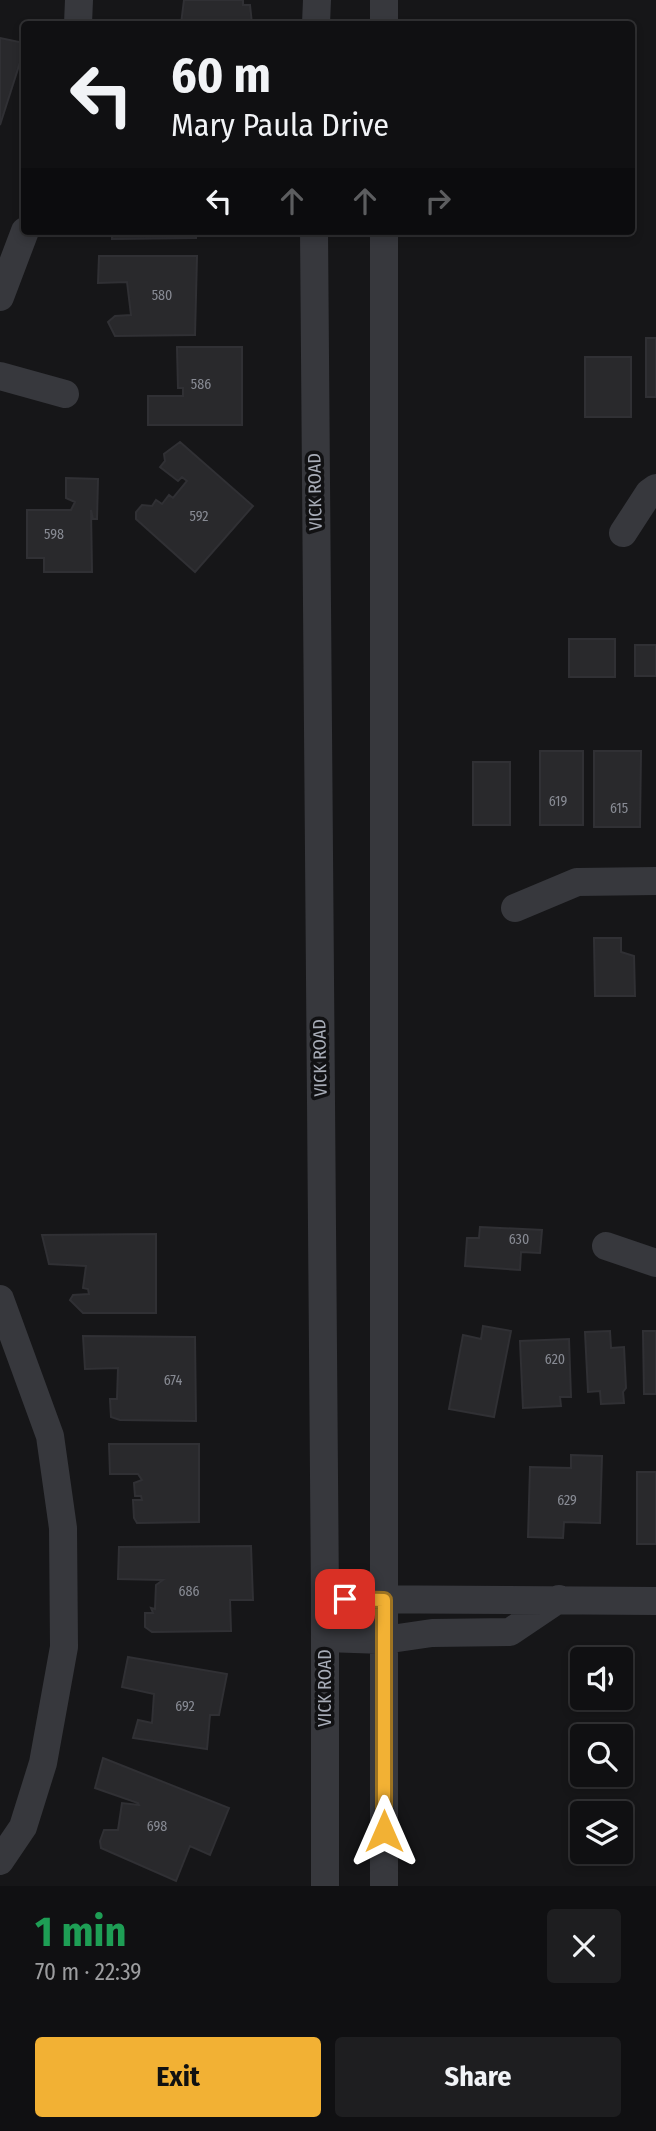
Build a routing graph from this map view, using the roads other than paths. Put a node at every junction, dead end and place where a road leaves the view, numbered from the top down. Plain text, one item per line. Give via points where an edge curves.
1 (79, 0) edge
2 (317, 0) edge
3 (384, 0) edge
4 (78, 21) edge
5 (316, 21) edge
6 (384, 21) edge
7 (23, 235) edge
8 (314, 235) edge
9 (384, 235) edge
10 (0, 297) edge
11 (0, 376) edge
12 (65, 394) dead end
13 (656, 488) edge
14 (623, 533) dead end
15 (656, 881) edge
16 (515, 908) dead end
17 (606, 1246) dead end
18 (656, 1263) edge
19 (0, 1299) edge
20 (325, 1599) junction
21 (559, 1599) junction
22 (384, 1600) junction
23 (656, 1601) edge
24 (325, 1638) junction
25 (384, 1640) junction
26 (0, 1861) edge
27 (325, 1886) edge
28 (384, 1886) edge

1 - 4 street
2 - 5 street
3 - 6 street
7 - 10 street
8 - 20 street, VICK ROAD
9 - 22 street
11 - 12 street
13 - 14 street
15 - 16 street via 577,882
17 - 18 street
19 - 26 street via 50,1436 63,1528 64,1634 43,1763 23,1827
20 - 22 street
20 - 24 street, VICK ROAD
21 - 22 street
21 - 23 street
21 - 25 street via 510,1632 432,1633
22 - 25 street
24 - 25 street
24 - 27 street, VICK ROAD
25 - 28 street

